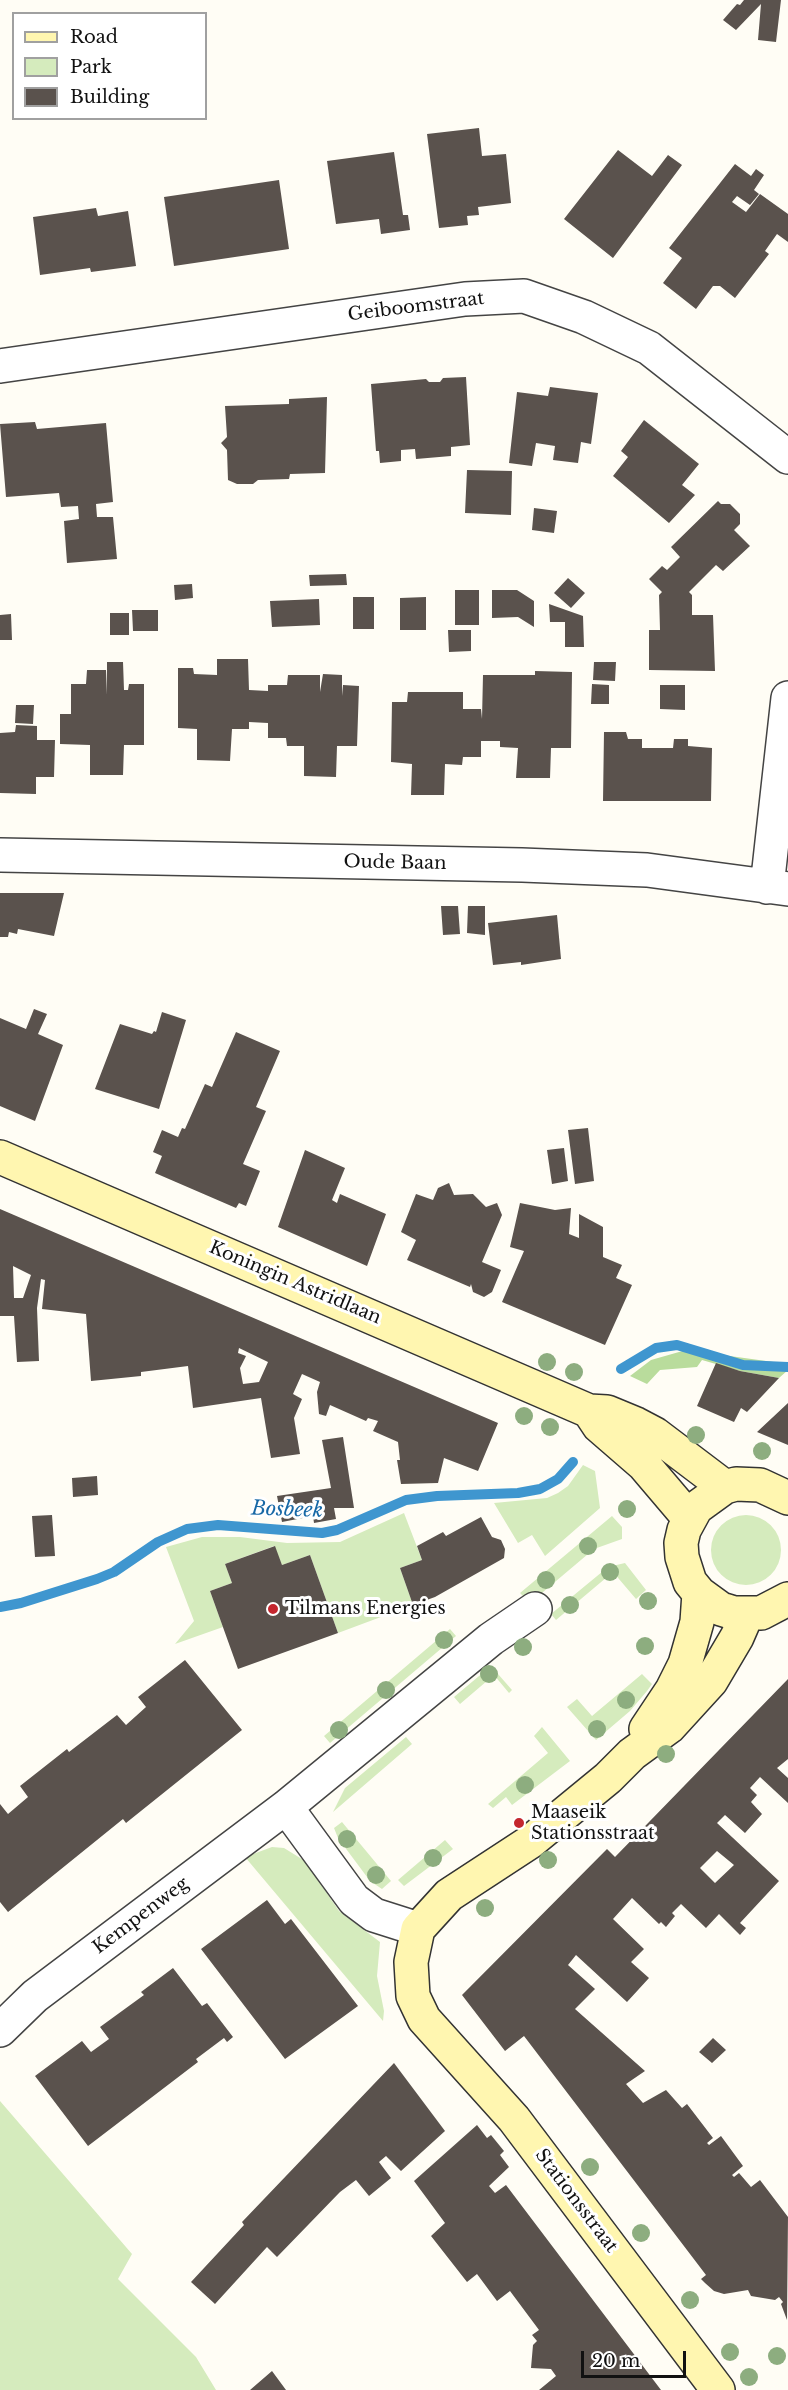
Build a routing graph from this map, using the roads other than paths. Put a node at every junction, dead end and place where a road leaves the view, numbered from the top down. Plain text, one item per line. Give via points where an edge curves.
1 (0, 366) edge
2 (788, 457) edge
3 (788, 698) edge
4 (0, 855) edge
5 (778, 888) edge
6 (0, 1157) edge
7 (589, 1411) junction
8 (725, 1487) junction
9 (788, 1498) edge
10 (689, 1518) junction
11 (699, 1593) junction
12 (788, 1599) edge
13 (535, 1609) dead end
14 (747, 1614) junction
15 (632, 1754) junction
16 (286, 1807) junction
17 (418, 1929) junction
18 (0, 2030) edge
19 (718, 2390) edge

1 - 2 street, Geiboomstraat via 465,299 524,296 584,317 649,348
3 - 5 street
4 - 5 street, Oude Baan via 647,870
6 - 7 main road, Koningin Astridlaan
7 - 8 main road, Koningin Astridlaan via 607,1412 655,1434
7 - 10 main road, Koningin Astridlaan via 599,1426 644,1465
8 - 9 main road via 760,1485
8 - 10 main road via 704,1499
10 - 11 main road via 681,1543 682,1557 690,1582
11 - 14 main road via 721,1609
11 - 15 main road via 697,1622 685,1664
12 - 14 main road via 768,1610
13 - 16 street, Kempenweg via 491,1639
14 - 15 main road via 734,1644 704,1689 669,1727
15 - 17 main road via 530,1842 449,1895
16 - 17 street via 354,1900 374,1915
16 - 18 street, Kempenweg via 35,1996
17 - 19 main road, Stationsstraat via 411,1962 413,1996 424,2019 514,2119

